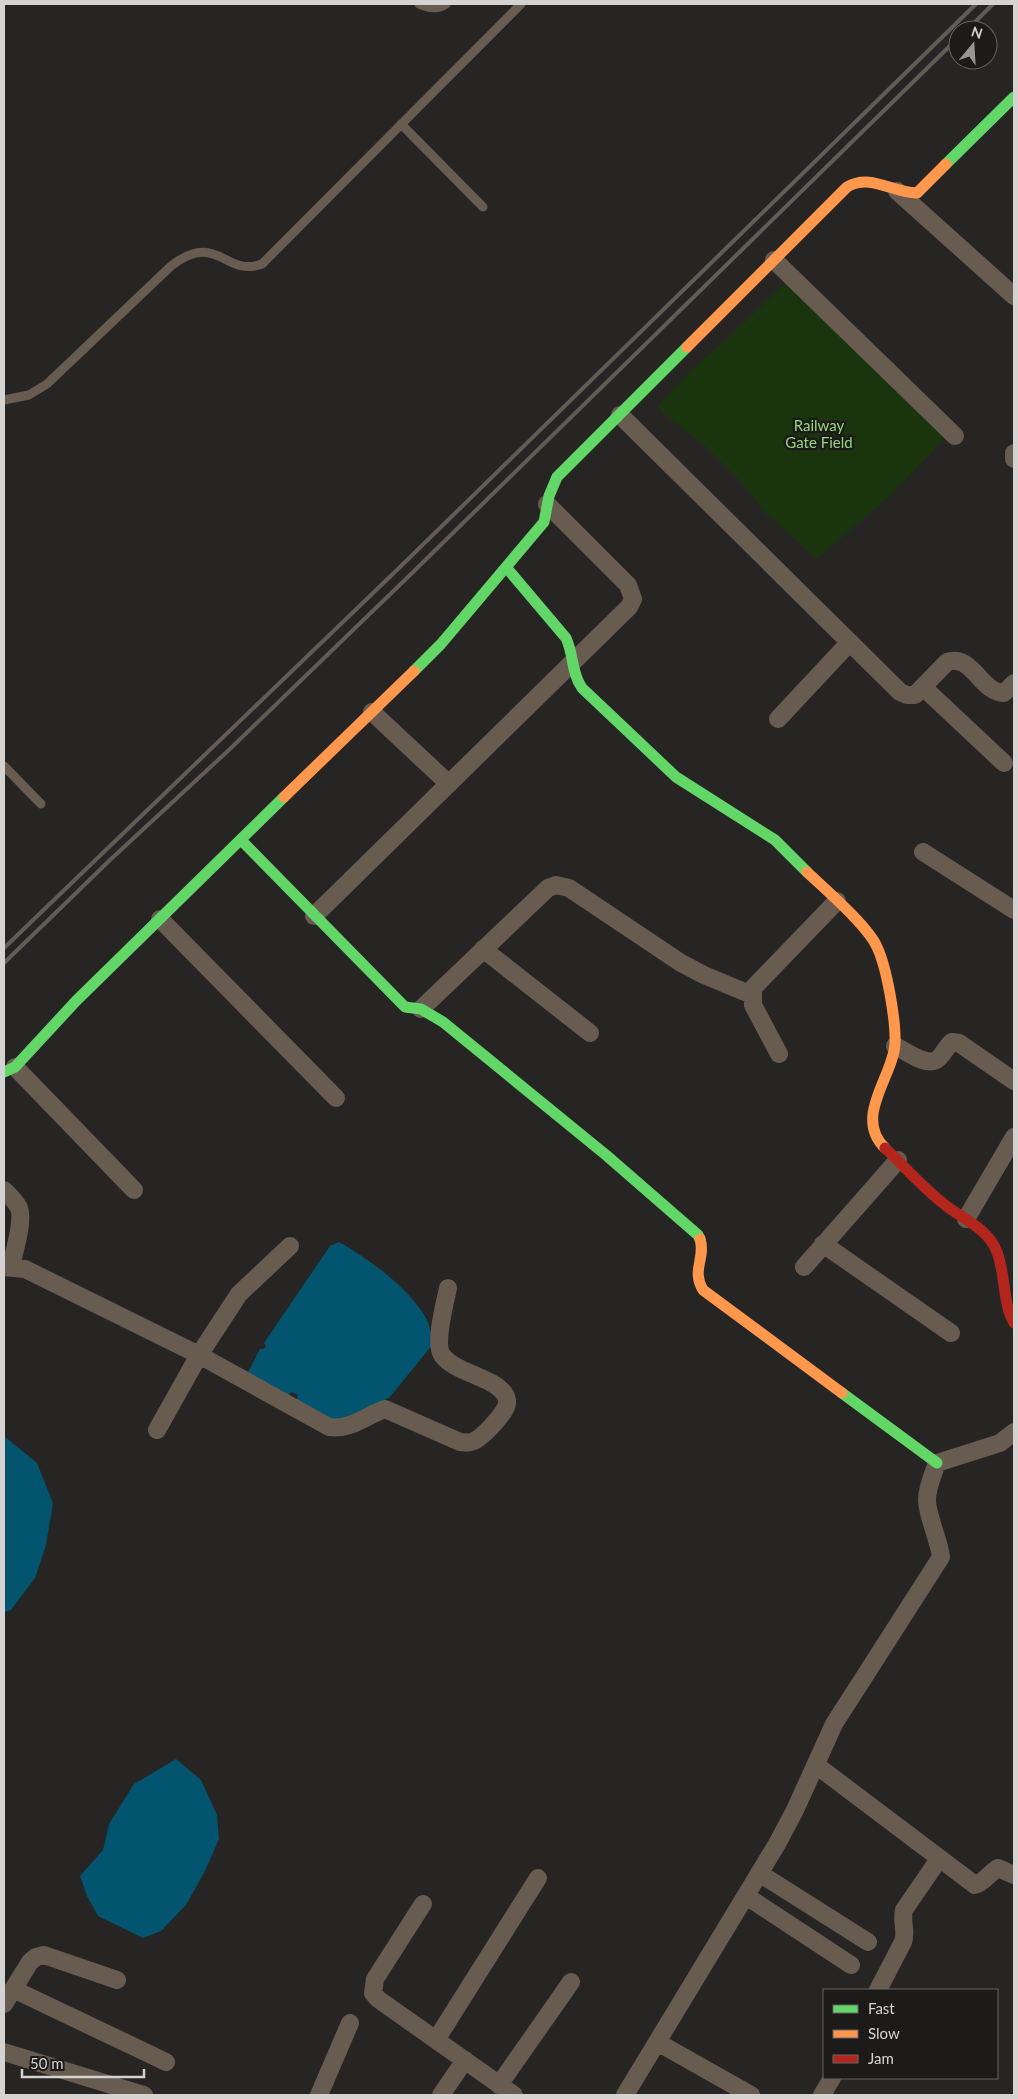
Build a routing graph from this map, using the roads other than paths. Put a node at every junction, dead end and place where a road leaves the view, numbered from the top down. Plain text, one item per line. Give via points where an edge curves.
1 (418, 4) edge
2 (446, 4) edge
3 (521, 4) edge
4 (1014, 97) edge
5 (401, 124) junction
6 (897, 191) junction
7 (483, 207) dead end
8 (774, 260) junction
9 (1014, 296) edge
10 (4, 400) edge
11 (620, 415) junction
12 (955, 436) dead end
13 (1014, 453) edge
14 (1014, 459) edge
15 (547, 504) junction
16 (506, 566) junction
17 (850, 642) junction
18 (572, 664) junction
19 (1014, 683) edge
20 (922, 687) junction
21 (372, 712) junction
22 (778, 719) dead end
23 (1004, 764) dead end
24 (4, 766) edge
25 (449, 784) junction
26 (41, 804) dead end
27 (241, 840) junction
28 (924, 852) dead end
29 (837, 901) junction
30 (1014, 910) edge
31 (314, 916) junction
32 (160, 919) junction
33 (483, 949) junction
34 (752, 995) junction
35 (421, 1009) junction
36 (590, 1033) dead end
37 (895, 1046) junction
38 (779, 1054) dead end
39 (9, 1070) edge
40 (1014, 1081) edge
41 (336, 1098) dead end
42 (1014, 1137) edge
43 (898, 1160) junction
44 (4, 1190) edge
45 (134, 1190) dead end
46 (966, 1219) junction
47 (823, 1244) junction
48 (290, 1246) dead end
49 (7, 1266) edge
50 (804, 1267) dead end
51 (448, 1288) dead end
52 (1014, 1323) edge
53 (951, 1333) dead end
54 (199, 1356) junction
55 (157, 1430) dead end
56 (1014, 1432) edge
57 (937, 1463) junction
58 (816, 1766) junction
59 (939, 1859) junction
60 (759, 1873) junction
61 (1014, 1875) edge
62 (538, 1878) dead end
63 (746, 1896) junction
64 (424, 1904) dead end
65 (868, 1942) dead end
66 (851, 1965) dead end
67 (116, 1980) dead end
68 (571, 1982) dead end
69 (879, 1989) edge
70 (8, 1996) edge
71 (350, 2023) dead end
72 (436, 2040) junction
73 (658, 2042) junction
74 (4, 2052) edge
75 (465, 2060) junction
76 (166, 2062) dead end
77 (831, 2079) edge
78 (499, 2085) junction
79 (144, 2095) edge
80 (319, 2095) edge
81 (441, 2095) edge
82 (514, 2095) edge
83 (625, 2095) edge
84 (751, 2095) edge
85 (822, 2095) edge

1 - 2 lane via 440,8
3 - 5 lane
4 - 6 street via 917,193
5 - 7 lane
5 - 10 lane via 262,264 246,267 200,251 186,256 171,266 47,384 29,395
6 - 8 street via 865,180 855,181
6 - 9 street
8 - 11 street
8 - 12 street
11 - 15 street via 558,477
11 - 17 street
13 - 14 street
15 - 16 street via 544,522
15 - 18 street via 632,592 629,607
16 - 18 street via 566,638
16 - 21 street via 441,644
17 - 20 street via 900,692 915,695
17 - 22 street
18 - 25 street
18 - 29 street via 575,680 582,688 676,777 775,840
19 - 20 street via 1004,692 994,691 965,664 953,660
20 - 23 street
21 - 25 street
21 - 27 street
24 - 26 lane
25 - 31 street
27 - 31 street
27 - 32 street
28 - 30 street
29 - 34 street via 758,980
29 - 37 street via 871,934 878,947
31 - 35 street via 404,1007
32 - 39 street
32 - 41 street
33 - 34 street via 548,888 556,885 569,888 692,969
33 - 35 street
33 - 36 street
34 - 38 street via 753,1005
35 - 57 street via 458,1034 698,1234 703,1252 696,1272 697,1283 703,1290
37 - 40 street via 926,1062 933,1062 952,1042 959,1044
37 - 43 street via 873,1108 872,1120 881,1144
39 - 45 street
42 - 46 street
43 - 46 street via 943,1204
43 - 47 street
44 - 49 street via 20,1210 19,1226
46 - 52 street via 980,1228 997,1251 1008,1314
47 - 50 street
47 - 53 street
48 - 54 street via 244,1286
49 - 54 street via 25,1269
51 - 54 street via 438,1344 442,1355 496,1386 507,1398 506,1407 484,1435 472,1442 460,1442 385,1410 350,1426 330,1427
54 - 55 street
56 - 57 street via 1000,1443
57 - 58 street via 927,1502 941,1557 834,1724
58 - 59 street
58 - 60 street
59 - 61 street via 975,1886 998,1868
59 - 69 street via 904,1910 902,1919 906,1935
60 - 63 street
60 - 65 street
62 - 72 street
63 - 66 street
63 - 73 street
64 - 72 street via 375,1979 373,1992 378,1999
67 - 70 street via 44,1955 30,1962
68 - 78 street
70 - 76 street
71 - 80 street
72 - 75 street
73 - 83 street
73 - 84 street
74 - 79 street
75 - 78 street
75 - 81 street
77 - 85 street
78 - 82 street

